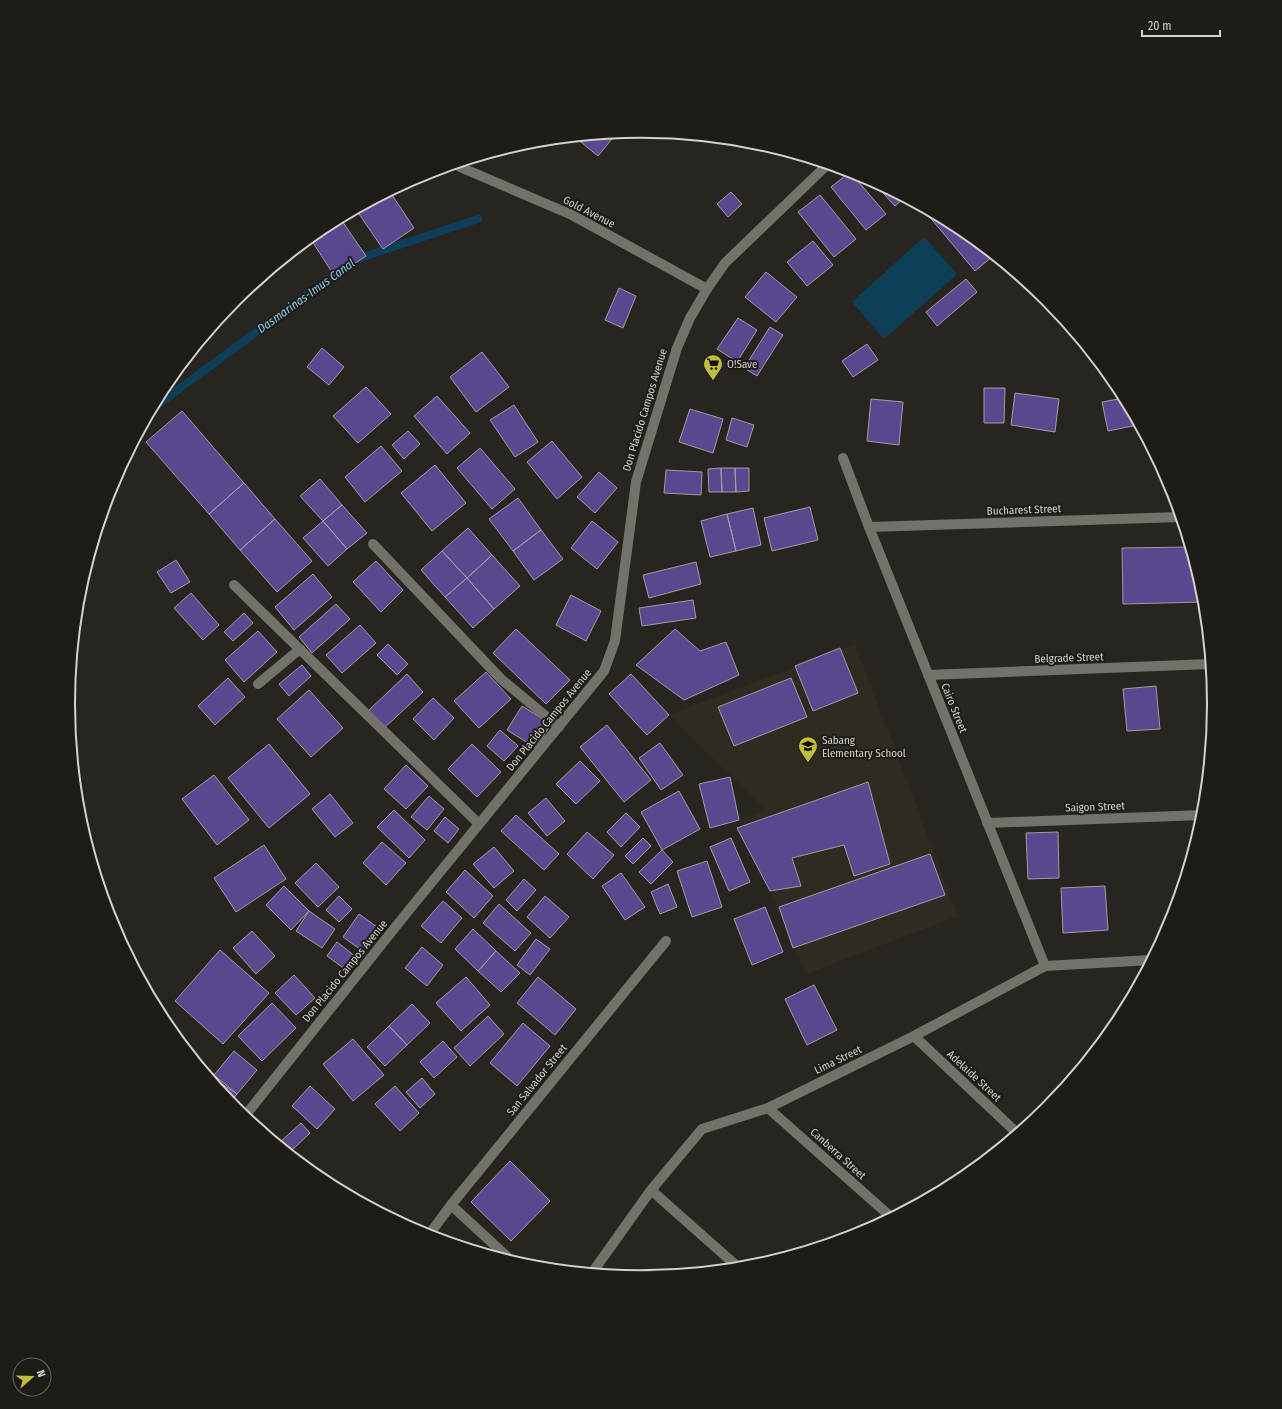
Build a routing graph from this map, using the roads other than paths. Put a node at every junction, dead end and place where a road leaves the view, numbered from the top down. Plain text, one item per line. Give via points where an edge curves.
1 (461, 168) edge
2 (823, 169) edge
3 (707, 289) junction
4 (844, 458) dead end
5 (1175, 517) edge
6 (869, 526) junction
7 (373, 544) dead end
8 (234, 585) dead end
9 (300, 649) junction
10 (1206, 664) edge
11 (928, 675) junction
12 (258, 684) dead end
13 (559, 727) junction
14 (1196, 815) edge
15 (987, 823) junction
16 (479, 824) junction
17 (666, 941) dead end
18 (1146, 960) edge
19 (1044, 966) junction
20 (914, 1036) junction
21 (768, 1108) junction
22 (248, 1112) edge
23 (1013, 1131) edge
24 (651, 1190) junction
25 (451, 1205) junction
26 (887, 1214) edge
27 (432, 1230) edge
28 (504, 1253) edge
29 (733, 1263) edge
30 (595, 1268) edge

1 - 3 street, Gold Avenue via 572,214
2 - 3 street, Don Placido Campos Avenue via 725,264
3 - 13 street, Don Placido Campos Avenue via 690,318 677,348 636,482 615,641 604,671
4 - 6 street, Cairo Street
5 - 6 street, Bucharest Street
6 - 11 street, Cairo Street
7 - 13 street via 501,679
8 - 9 street
9 - 12 street
9 - 16 street
10 - 11 street, Belgrade Street
11 - 15 street, Cairo Street
13 - 16 street, Don Placido Campos Avenue
14 - 15 street, Saigon Street
15 - 19 street, Cairo Street
16 - 22 street, Don Placido Campos Avenue
17 - 25 street, San Salvador Street
18 - 19 street, Lima Street
19 - 20 street, Lima Street
20 - 21 street, Lima Street
20 - 23 street, Adelaide Street
21 - 24 street, Lima Street via 702,1129
21 - 26 street, Canberra Street
24 - 29 street
24 - 30 street, Lima Street
25 - 27 street, San Salvador Street
25 - 28 street

